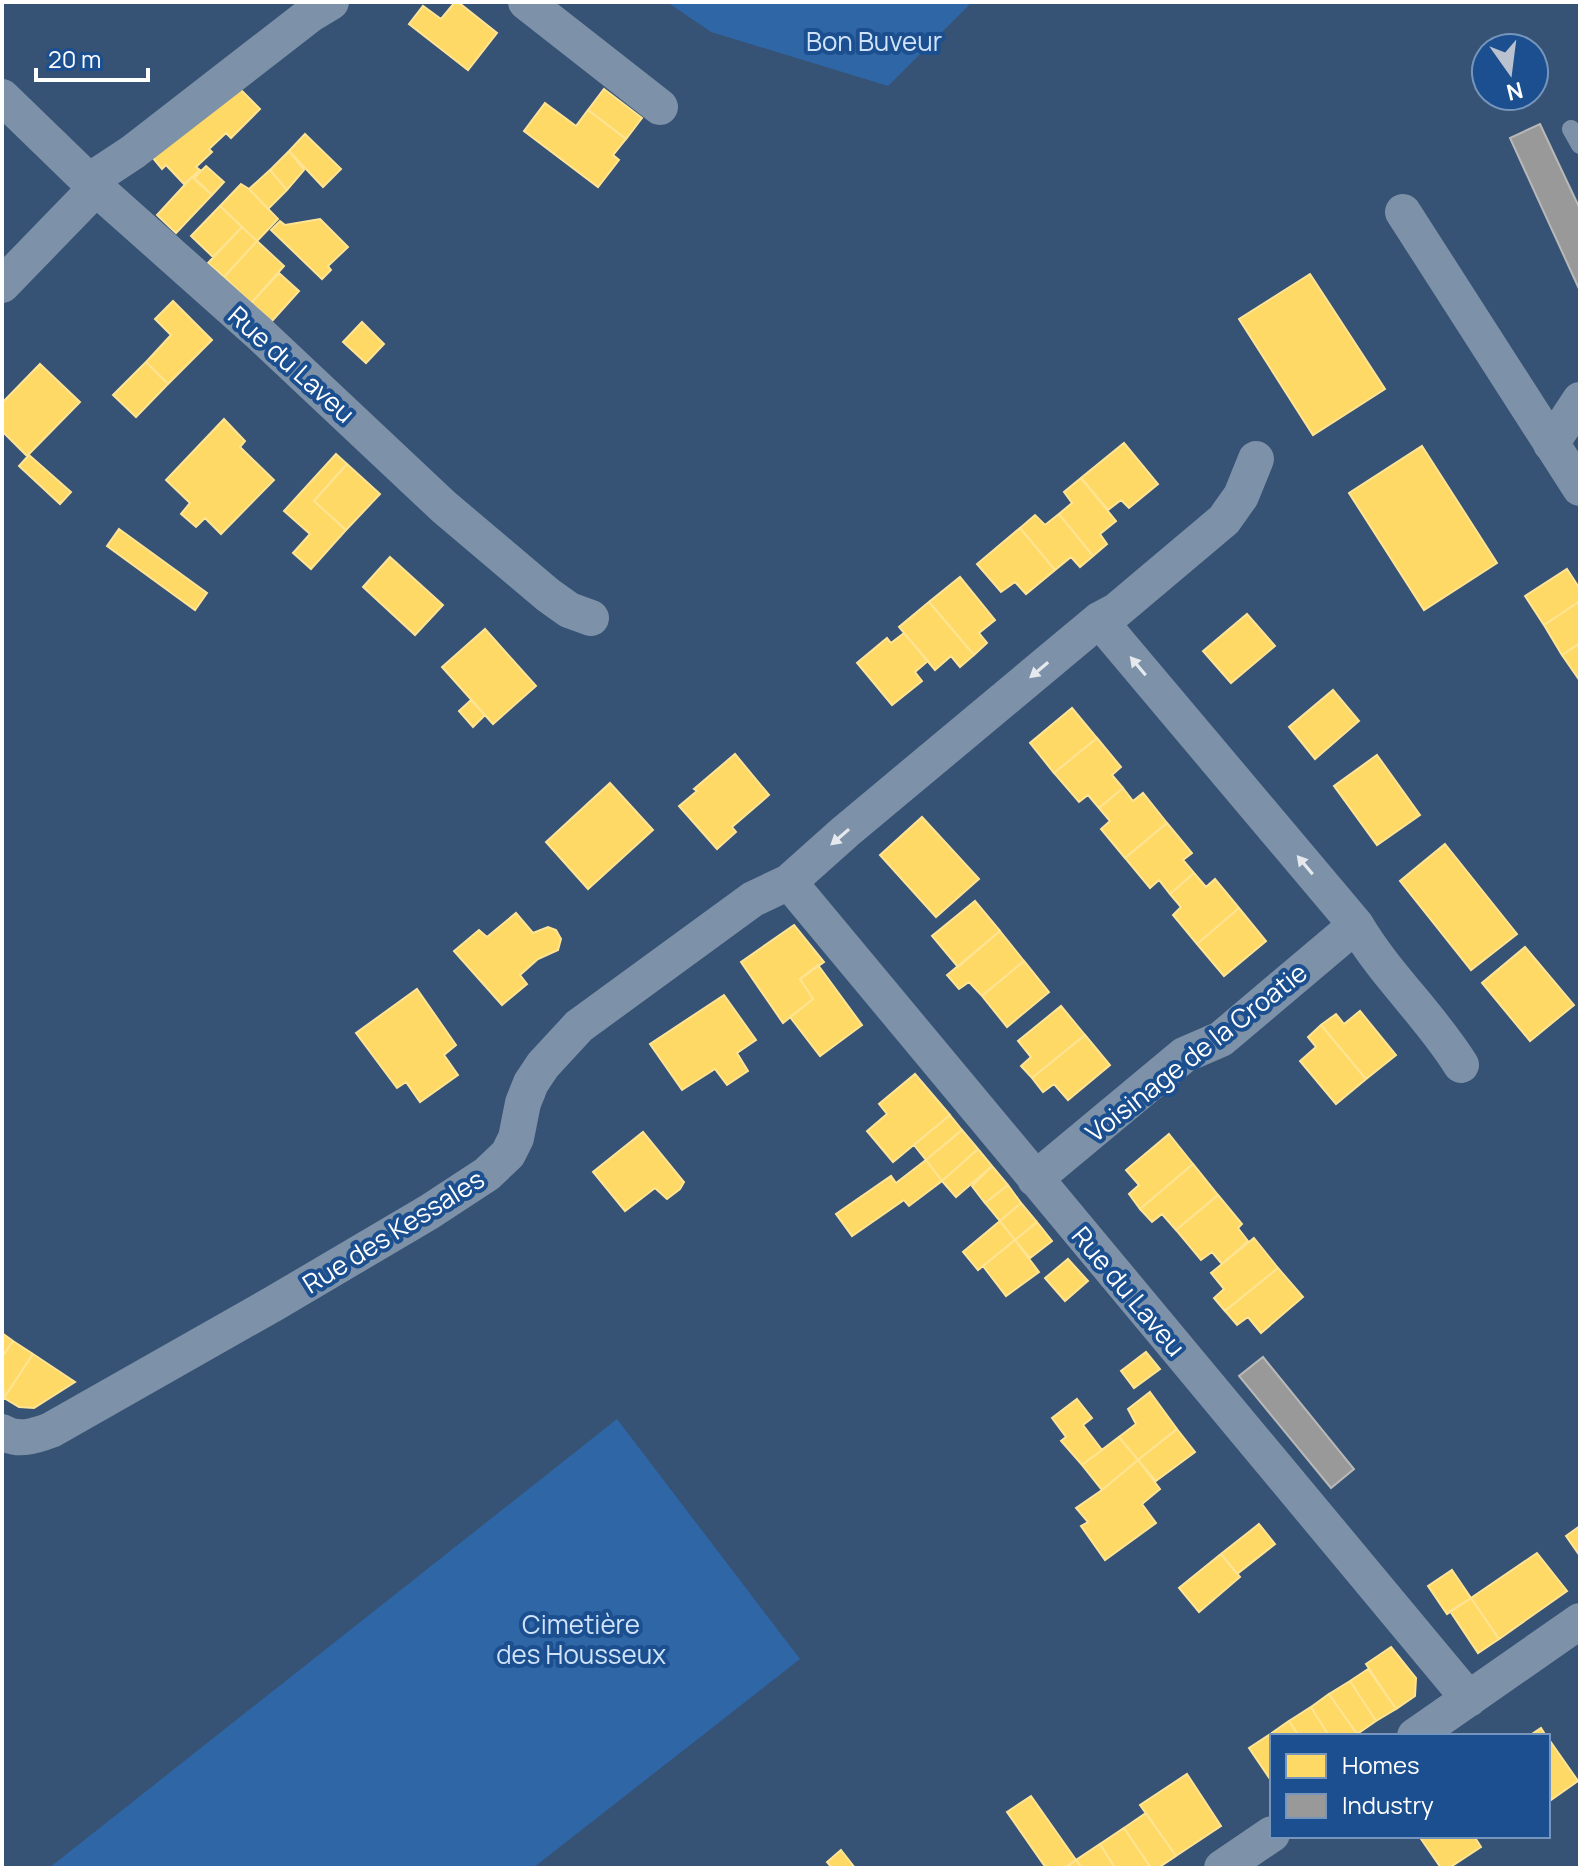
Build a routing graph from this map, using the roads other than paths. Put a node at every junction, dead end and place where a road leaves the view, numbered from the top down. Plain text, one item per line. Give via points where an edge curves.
1 (331, 2) edge
2 (526, 2) edge
3 (2, 97) edge
4 (660, 107) dead end
5 (93, 184) junction
6 (1403, 212) dead end
7 (2, 285) edge
8 (1580, 400) edge
9 (1551, 444) junction
10 (1256, 459) dead end
11 (1580, 488) edge
12 (591, 618) dead end
13 (1099, 620) junction
14 (789, 882) junction
15 (1356, 925) junction
16 (1461, 1065) dead end
17 (1035, 1179) junction
18 (2, 1432) edge
19 (1580, 1621) edge
20 (1469, 1699) junction
21 (1418, 1734) edge
22 (1270, 1835) edge
23 (1222, 1868) edge

1 - 5 street
2 - 4 street
3 - 5 street, Rue du Laveu
5 - 7 street
5 - 12 street, Rue du Laveu via 444,507 548,595
6 - 9 street
8 - 9 street
9 - 11 street
10 - 13 street via 1224,520
13 -> 14 street
15 -> 13 street
14 - 17 street, Rue du Laveu
14 - 18 street, Rue des Kessales via 753,899 579,1026 531,1083 516,1138 487,1174 51,1430 28,1438
15 - 16 street
15 - 17 street, Voisinage de la Croatie via 1221,1039 1184,1055
17 - 20 street, Rue du Laveu
19 - 20 street
20 - 21 street
22 - 23 street

